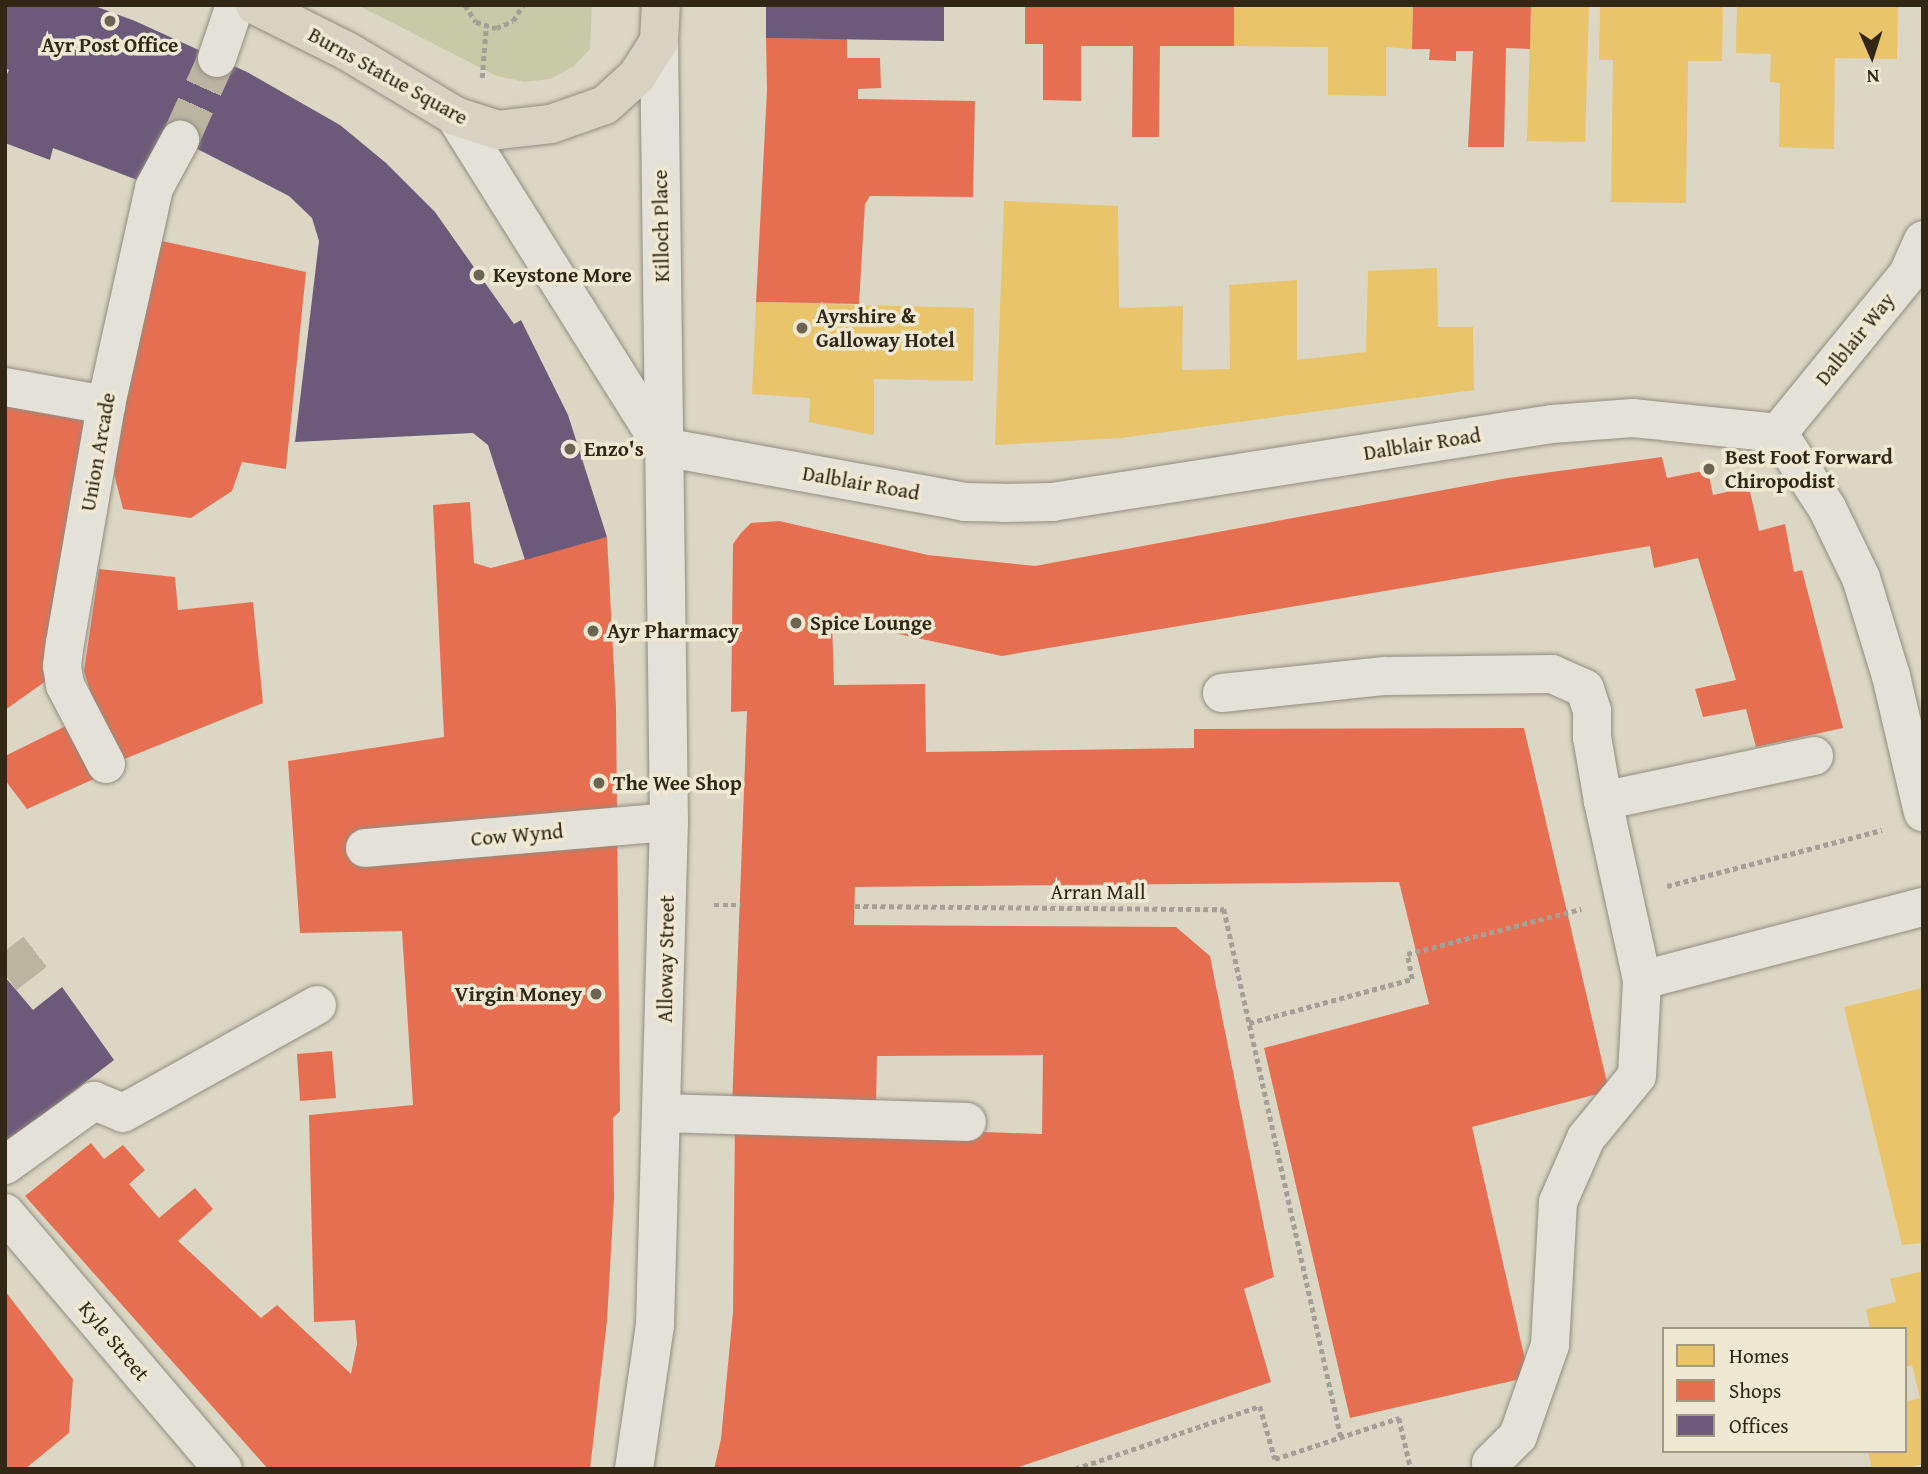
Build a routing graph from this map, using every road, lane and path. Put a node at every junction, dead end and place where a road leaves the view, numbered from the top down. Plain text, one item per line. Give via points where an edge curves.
1 (236, 5) edge
2 (256, 5) edge
3 (465, 5) edge
4 (523, 5) edge
5 (660, 23) edge
6 (217, 58) tunnel mouth
7 (455, 116) junction
8 (180, 139) tunnel mouth
9 (1923, 240) edge
10 (5, 387) edge
11 (106, 405) junction
12 (1778, 433) junction
13 (663, 447) junction
14 (1907, 673) edge
15 (1222, 693) dead end
16 (1814, 756) dead end
17 (106, 764) dead end
18 (1603, 802) junction
19 (1923, 812) edge
20 (669, 822) junction
21 (365, 848) dead end
22 (855, 906) dead end
23 (1923, 907) edge
24 (1642, 980) junction
25 (317, 1005) dead end
26 (662, 1114) junction
27 (967, 1122) dead end
28 (5, 1166) edge
29 (5, 1213) edge
30 (1341, 1437) junction
31 (223, 1469) edge
32 (634, 1469) edge
33 (1075, 1469) edge
34 (1411, 1469) edge
35 (1493, 1469) edge

1 - 6 street
2 - 7 main road, Burns Statue Square via 347,51
3 - 4 path via 476,22 496,28 513,21
5 - 7 main road, Burns Statue Square via 637,76 605,104 551,124 498,130
5 - 13 street, Killoch Place
7 - 13 street
8 - 11 street, Union Arcade via 154,188
9 - 12 street, Dalblair Way via 1908,274
10 - 11 street
11 - 17 street, Union Arcade via 62,666 65,685
12 - 13 street, Dalblair Road via 1633,418 1552,424 1052,502 1004,503 965,502
12 - 14 street via 1827,508
13 - 20 street, Alloway Street
14 - 19 street
15 - 18 street via 1385,676 1552,674 1585,689
16 - 18 street
18 - 24 street
20 - 21 street, Cow Wynd
20 - 26 street, Alloway Street
22 - 30 path, Arran Mall via 1224,909
23 - 24 street
24 - 35 street via 1637,1076 1586,1138 1558,1202 1550,1345 1518,1436 1491,1463
25 - 28 street via 123,1113 94,1101
26 - 27 street
26 - 32 street, Alloway Street via 655,1325
29 - 31 street, Kyle Street
30 - 33 path via 1275,1459 1260,1406
30 - 34 path via 1399,1418

